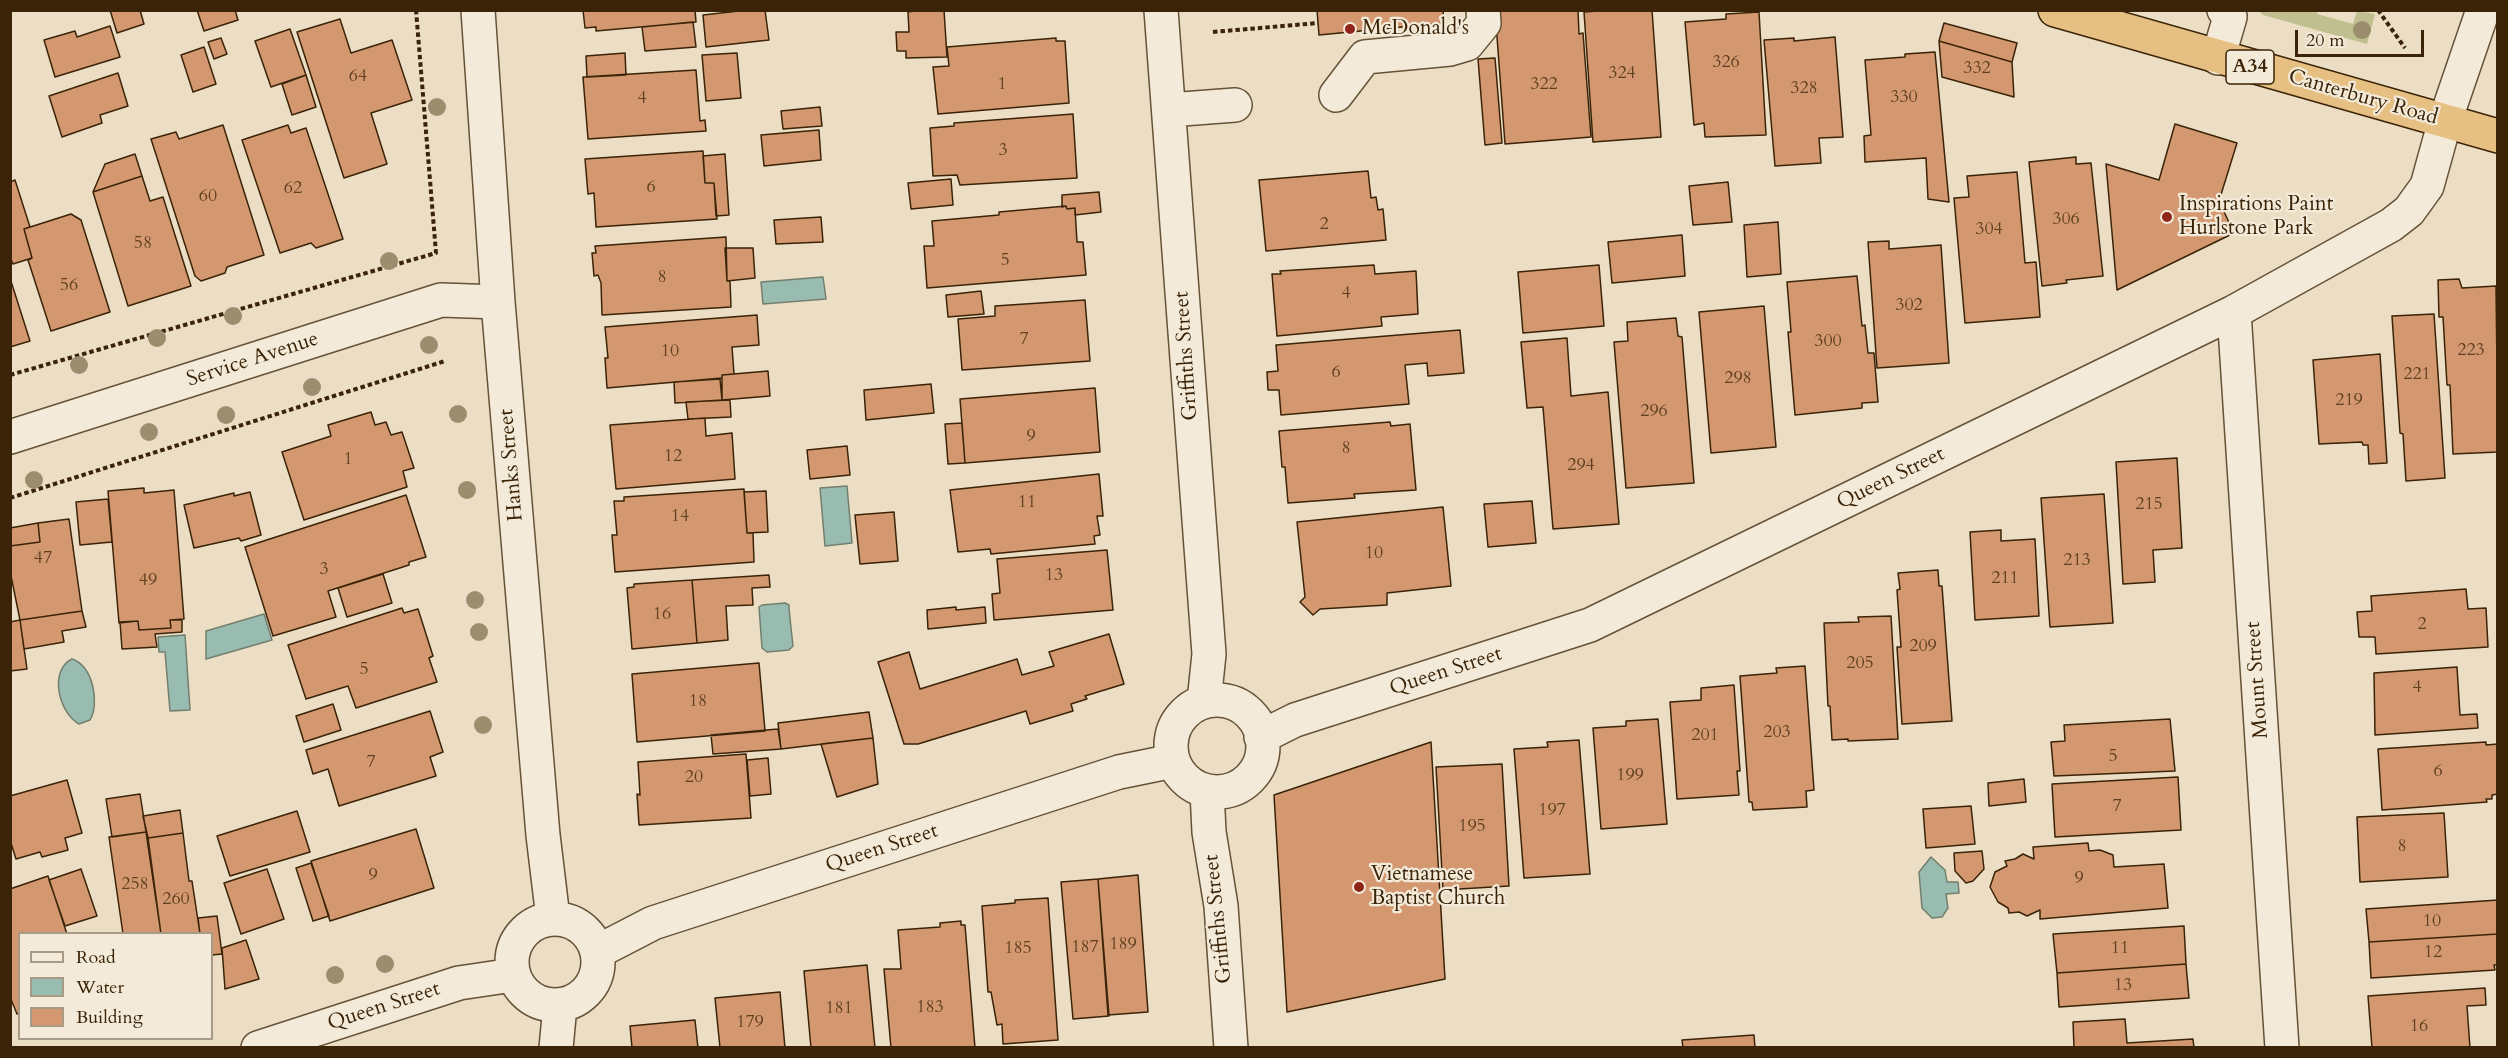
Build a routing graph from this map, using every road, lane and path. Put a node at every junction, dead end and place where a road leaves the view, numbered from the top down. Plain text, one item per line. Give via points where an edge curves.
1 (416, 10) edge
2 (478, 10) edge
3 (1161, 10) edge
4 (1483, 10) edge
5 (2055, 10) edge
6 (2224, 10) edge
7 (2378, 10) edge
8 (2483, 10) edge
9 (1318, 22) dead end
10 (1213, 32) dead end
11 (2405, 48) dead end
12 (2218, 58) junction
13 (1336, 95) dead end
14 (1235, 105) dead end
15 (1169, 110) junction
16 (2445, 121) junction
17 (2498, 136) edge
18 (498, 302) junction
19 (2234, 312) junction
20 (445, 361) dead end
21 (10, 375) edge
22 (10, 437) edge
23 (10, 498) edge
24 (1204, 702) junction
25 (1262, 737) junction
26 (1173, 761) junction
27 (1207, 791) junction
28 (553, 918) junction
29 (597, 952) junction
30 (513, 975) junction
31 (560, 1006) junction
32 (258, 1047) edge
33 (556, 1047) edge
34 (1231, 1047) edge
35 (2282, 1047) edge

1 - 21 path via 436,254
2 - 18 street, Hanks Street
3 - 15 street, Griffiths Street
4 - 13 street via 1484,23 1467,44 1365,57
5 - 12 highway, Canterbury Road / A34
6 - 12 street via 2230,17
7 - 11 path
8 - 16 street, Queen Street
9 - 10 path
12 - 16 highway, Canterbury Road / A34
14 - 15 street
15 - 24 street, Griffiths Street via 1209,654
16 - 17 highway, Canterbury Road / A34
16 - 19 street, Queen Street via 2427,186 2409,211 2391,225
18 - 22 street, Service Avenue via 441,300
18 - 28 street, Hanks Street
19 - 25 street, Queen Street via 1590,626 1295,720
19 - 35 street, Mount Street
20 - 23 path
24 - 25 street via 1233,703 1251,717
24 - 26 street via 1187,710 1176,724 1170,742
25 - 27 street via 1258,767 1249,779 1237,788
26 - 27 street via 1192,785
26 - 29 street, Queen Street via 1119,772 653,922
27 - 34 street, Griffiths Street via 1221,906
28 - 29 street via 582,928
28 - 30 street via 526,929 516,942 511,958
29 - 31 street via 595,981 580,998
30 - 31 street via 531,999
30 - 32 street, Queen Street via 459,983
31 - 33 street

